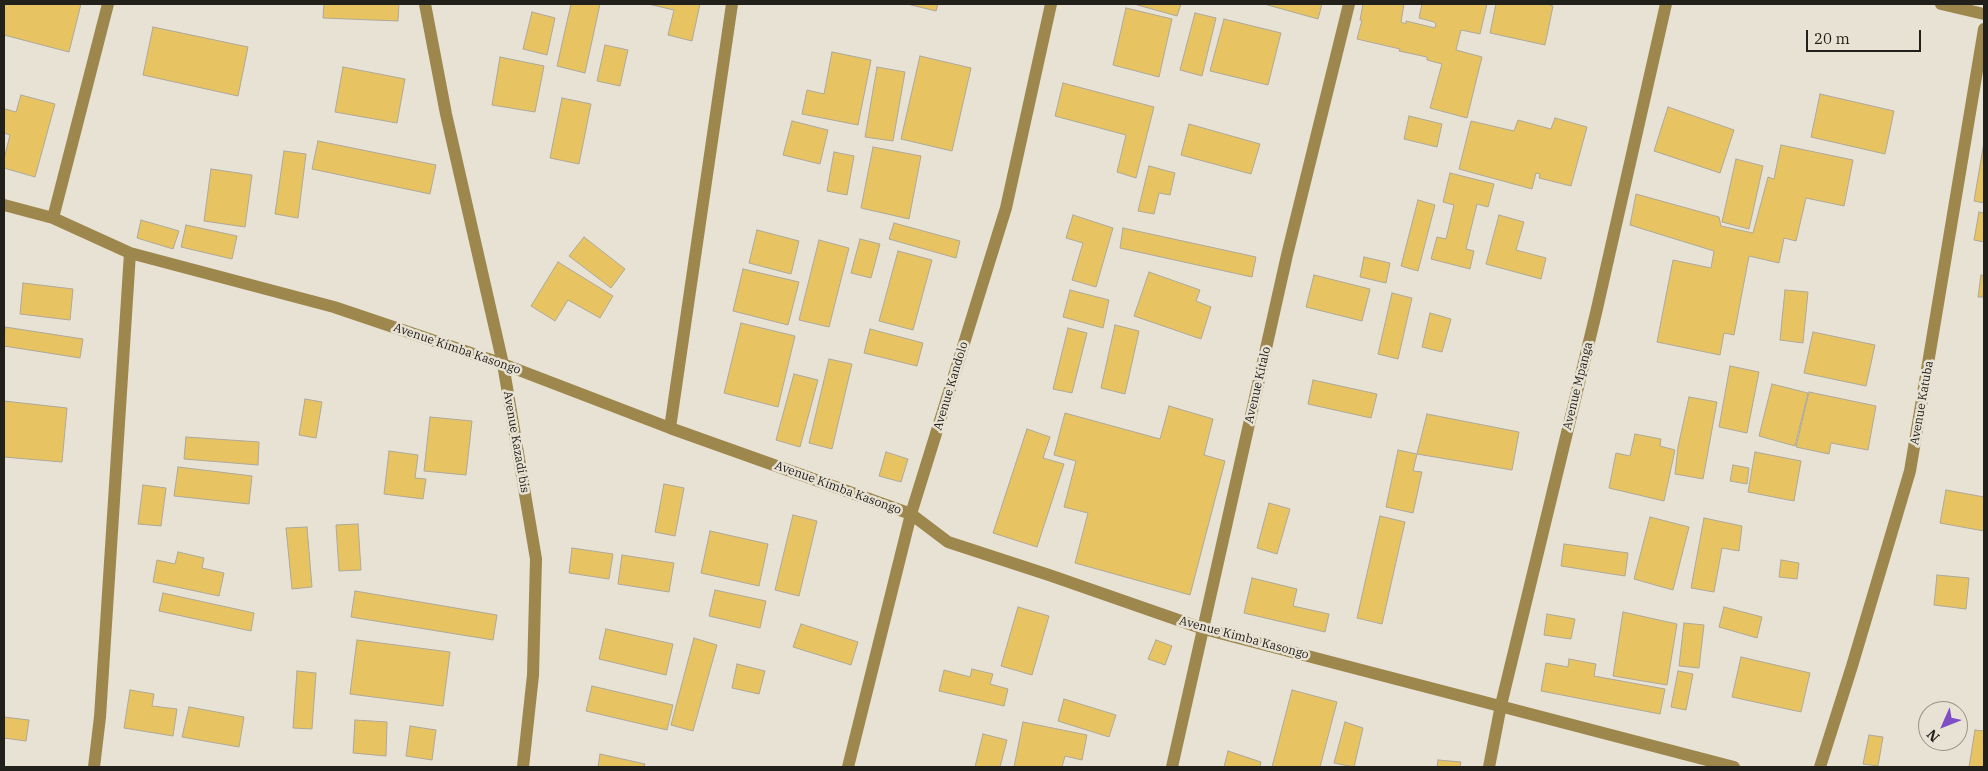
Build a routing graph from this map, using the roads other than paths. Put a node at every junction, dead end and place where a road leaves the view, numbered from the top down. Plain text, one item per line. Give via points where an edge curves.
1 (108, 4) edge
2 (425, 4) edge
3 (732, 4) edge
4 (1051, 4) edge
5 (1349, 4) edge
6 (1666, 4) edge
7 (1941, 4) edge
8 (1984, 14) edge
9 (1984, 29) edge
10 (4, 205) edge
11 (53, 218) junction
12 (130, 253) junction
13 (503, 364) junction
14 (670, 428) junction
15 (911, 514) junction
16 (1204, 629) junction
17 (1501, 705) junction
18 (94, 767) edge
19 (522, 767) edge
20 (848, 767) edge
21 (1172, 767) edge
22 (1489, 767) edge
23 (1734, 767) edge
24 (1820, 767) edge

1 - 11 street
2 - 13 street, Avenue Kazadi bis via 446,114
3 - 14 street
4 - 15 street, Avenue Kandolo via 1006,208
5 - 16 street, Avenue Kitalo via 1287,255
6 - 17 street, Avenue Mpanga via 1596,313
7 - 8 street
9 - 24 street, Avenue Katuba via 1910,471
10 - 11 street, Avenue Kimba Kasongo
11 - 12 street, Avenue Kimba Kasongo
12 - 13 street, Avenue Kimba Kasongo via 334,307
12 - 18 street
13 - 14 street, Avenue Kimba Kasongo
13 - 19 street, Avenue Kazadi bis via 536,559 533,675
14 - 15 street, Avenue Kimba Kasongo
15 - 16 street, Avenue Kimba Kasongo via 948,542
15 - 20 street, Avenue Kandolo
16 - 17 street, Avenue Kimba Kasongo
16 - 21 street, Avenue Kitalo
17 - 22 street, Avenue Mpanga
17 - 23 street, Avenue Kimba Kasongo

